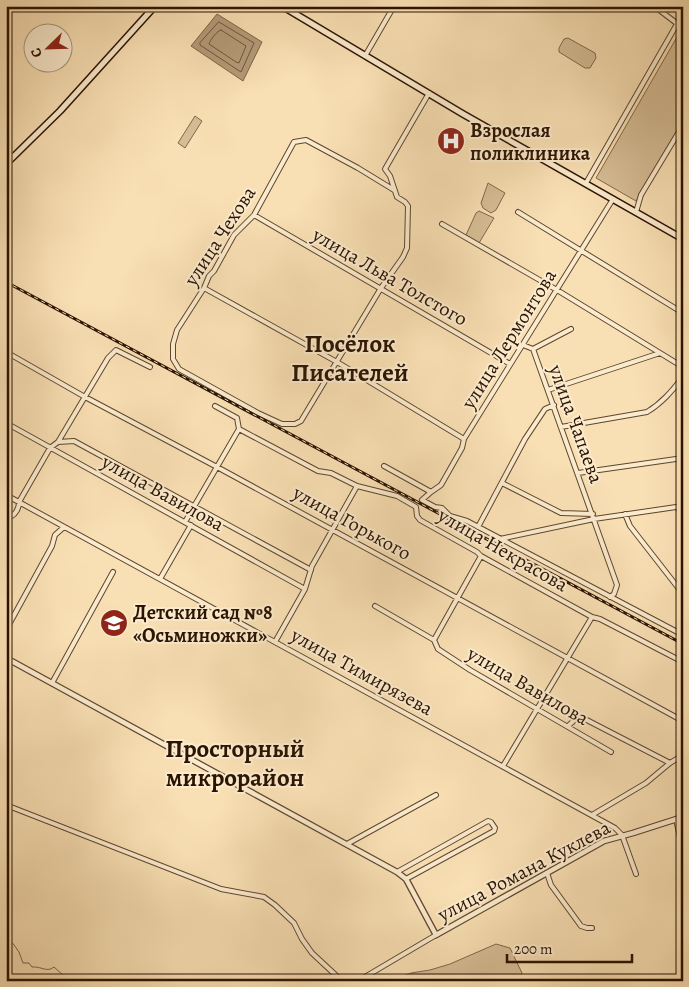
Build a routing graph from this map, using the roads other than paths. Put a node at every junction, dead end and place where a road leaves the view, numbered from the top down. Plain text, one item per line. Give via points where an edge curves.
1 (155, 6) edge
2 (282, 6) edge
3 (394, 6) edge
4 (654, 6) edge
5 (677, 24) junction
6 (683, 28) edge
7 (365, 56) junction
8 (429, 94) junction
9 (683, 125) edge
10 (6, 164) edge
11 (385, 169) junction
12 (381, 181) junction
13 (586, 183) junction
14 (394, 190) junction
15 (613, 199) junction
16 (518, 212) dead end
17 (636, 212) junction
18 (254, 215) junction
19 (442, 224) dead end
20 (683, 239) edge
21 (582, 252) junction
22 (204, 288) junction
23 (381, 288) junction
24 (557, 290) junction
25 (683, 313) edge
26 (571, 329) dead end
27 (523, 345) junction
28 (533, 349) junction
29 (6, 352) edge
30 (660, 353) junction
31 (337, 362) junction
32 (510, 364) junction
33 (150, 367) dead end
34 (683, 367) edge
35 (683, 377) edge
36 (548, 390) junction
37 (85, 397) junction
38 (554, 405) junction
39 (214, 406) dead end
40 (6, 423) edge
41 (561, 428) junction
42 (239, 429) junction
43 (464, 439) junction
44 (58, 442) junction
45 (50, 448) junction
46 (683, 458) edge
47 (384, 466) dead end
48 (217, 467) junction
49 (578, 473) junction
50 (502, 483) junction
51 (357, 486) junction
52 (431, 492) junction
53 (6, 495) edge
54 (18, 502) junction
55 (194, 506) junction
56 (680, 507) edge
57 (625, 514) junction
58 (593, 516) junction
59 (683, 518) edge
60 (6, 519) edge
61 (185, 522) junction
62 (191, 525) junction
63 (64, 527) junction
64 (478, 527) junction
65 (332, 530) junction
66 (500, 538) junction
67 (481, 556) junction
68 (311, 570) junction
69 (113, 572) dead end
70 (160, 579) junction
71 (305, 589) junction
72 (683, 594) edge
73 (610, 598) junction
74 (459, 599) junction
75 (375, 606) dead end
76 (592, 617) junction
77 (6, 630) edge
78 (683, 635) edge
79 (434, 640) junction
80 (274, 642) junction
81 (6, 658) edge
82 (567, 658) junction
83 (683, 662) edge
84 (52, 683) junction
85 (538, 709) junction
86 (683, 721) edge
87 (568, 726) junction
88 (611, 752) dead end
89 (683, 755) edge
90 (670, 763) junction
91 (503, 766) junction
92 (436, 795) dead end
93 (6, 805) edge
94 (592, 815) junction
95 (683, 817) edge
96 (676, 819) junction
97 (475, 828) junction
98 (622, 835) junction
99 (481, 838) junction
100 (449, 843) junction
101 (347, 844) junction
102 (683, 851) edge
103 (454, 853) junction
104 (424, 857) junction
105 (429, 867) junction
106 (397, 872) junction
107 (547, 873) junction
108 (636, 874) dead end
109 (406, 879) junction
110 (592, 928) dead end
111 (436, 935) junction
112 (342, 981) edge
113 (358, 981) edge

1 - 10 main road via 60,111
2 - 7 main road
3 - 7 street
4 - 5 street
5 - 6 street
5 - 13 street
7 - 8 main road
8 - 11 street
8 - 13 main road
9 - 17 street via 641,195
11 - 12 street
11 - 14 street
12 - 14 street
12 - 18 street, улица Чехова via 306,140 294,142
13 - 15 main road
14 - 23 street via 408,206 407,248
15 - 17 main road
15 - 21 street, улица Лермонтова
16 - 21 street
17 - 20 main road
18 - 22 street, улица Чехова via 234,235
18 - 23 street, улица Льва Толстого
19 - 24 street
21 - 24 street, улица Лермонтова
21 - 25 street
22 - 31 street
22 - 31 street, улица Чехова via 177,330 173,359 179,369 258,413 282,424 302,421
23 - 31 street
23 - 32 street, улица Льва Толстого
24 - 27 street, улица Лермонтова
24 - 30 street
26 - 28 street
27 - 28 street, улица Чапаева
27 - 32 street, улица Лермонтова
28 - 36 street, улица Чапаева
29 - 37 street, улица Горького
30 - 34 street
30 - 36 street
31 - 43 street
32 - 43 street, улица Лермонтова
33 - 37 street via 116,350
35 - 41 street via 658,406 647,412
36 - 38 street, улица Чапаева
37 - 44 street
37 - 48 street, улица Горького
38 - 41 street, улица Чапаева
38 - 50 street via 545,409
39 - 42 street, улица Некрасова via 237,418
40 - 45 street, улица Вавилова
41 - 49 street, улица Чапаева
42 - 48 street
42 - 51 street, улица Некрасова via 318,471 331,472
43 - 52 street, улица Лермонтова via 441,485
44 - 45 street
44 - 55 street via 74,441
45 - 54 street
45 - 61 street, улица Вавилова
46 - 49 street
47 - 52 street
48 - 55 street
48 - 65 street, улица Горького
49 - 58 street, улица Чапаева
50 - 58 street via 561,513
50 - 64 street
51 - 65 street
51 - 67 street, улица Некрасова via 398,496 416,507 420,520
52 - 64 street via 422,500
53 - 54 street, улица Тимирязева
54 - 60 street via 16,512
54 - 63 street, улица Тимирязева
55 - 61 street
55 - 68 street
56 - 57 street
56 - 59 street
57 - 58 street
57 - 72 street via 630,526
58 - 66 street
58 - 73 street, улица Чапаева via 617,585
61 - 62 street, улица Вавилова
62 - 70 street
62 - 71 street, улица Вавилова
63 - 70 street, улица Тимирязева
63 - 77 street via 55,536
64 - 66 street
65 - 68 street
65 - 74 street, улица Горького
66 - 73 street
67 - 74 street
67 - 76 street, улица Некрасова
68 - 71 street
69 - 84 street
70 - 80 street, улица Тимирязева
71 - 80 street
73 - 78 street
74 - 79 street
74 - 82 street, улица Горького
75 - 79 street, улица Вавилова
76 - 82 street
76 - 83 street, улица Некрасова
79 - 85 street, улица Вавилова via 438,650
80 - 91 street, улица Тимирязева
81 - 84 street
82 - 85 street
82 - 86 street, улица Горького
84 - 101 street
85 - 87 street, улица Вавилова
85 - 91 street
87 - 88 street, улица Вавилова
87 - 90 street via 579,716
89 - 90 street
90 - 94 street via 646,783
91 - 94 street, улица Тимирязева
92 - 101 street
93 - 112 street via 222,889 264,897 294,924 312,953
94 - 98 street, улица Тимирязева
95 - 96 street, улица Романа Куклева
96 - 98 street, улица Романа Куклева
96 - 102 street
97 - 99 street
97 - 99 street via 488,821 495,828
97 - 100 street
98 - 107 street, улица Романа Куклева via 604,841
98 - 108 street
99 - 103 street
100 - 103 street
100 - 104 street
101 - 106 street
103 - 105 street
104 - 105 street
104 - 106 street
105 - 109 street
106 - 109 street
107 - 110 street via 551,886 581,926
107 - 111 street, улица Романа Куклева
109 - 111 street
111 - 113 street

